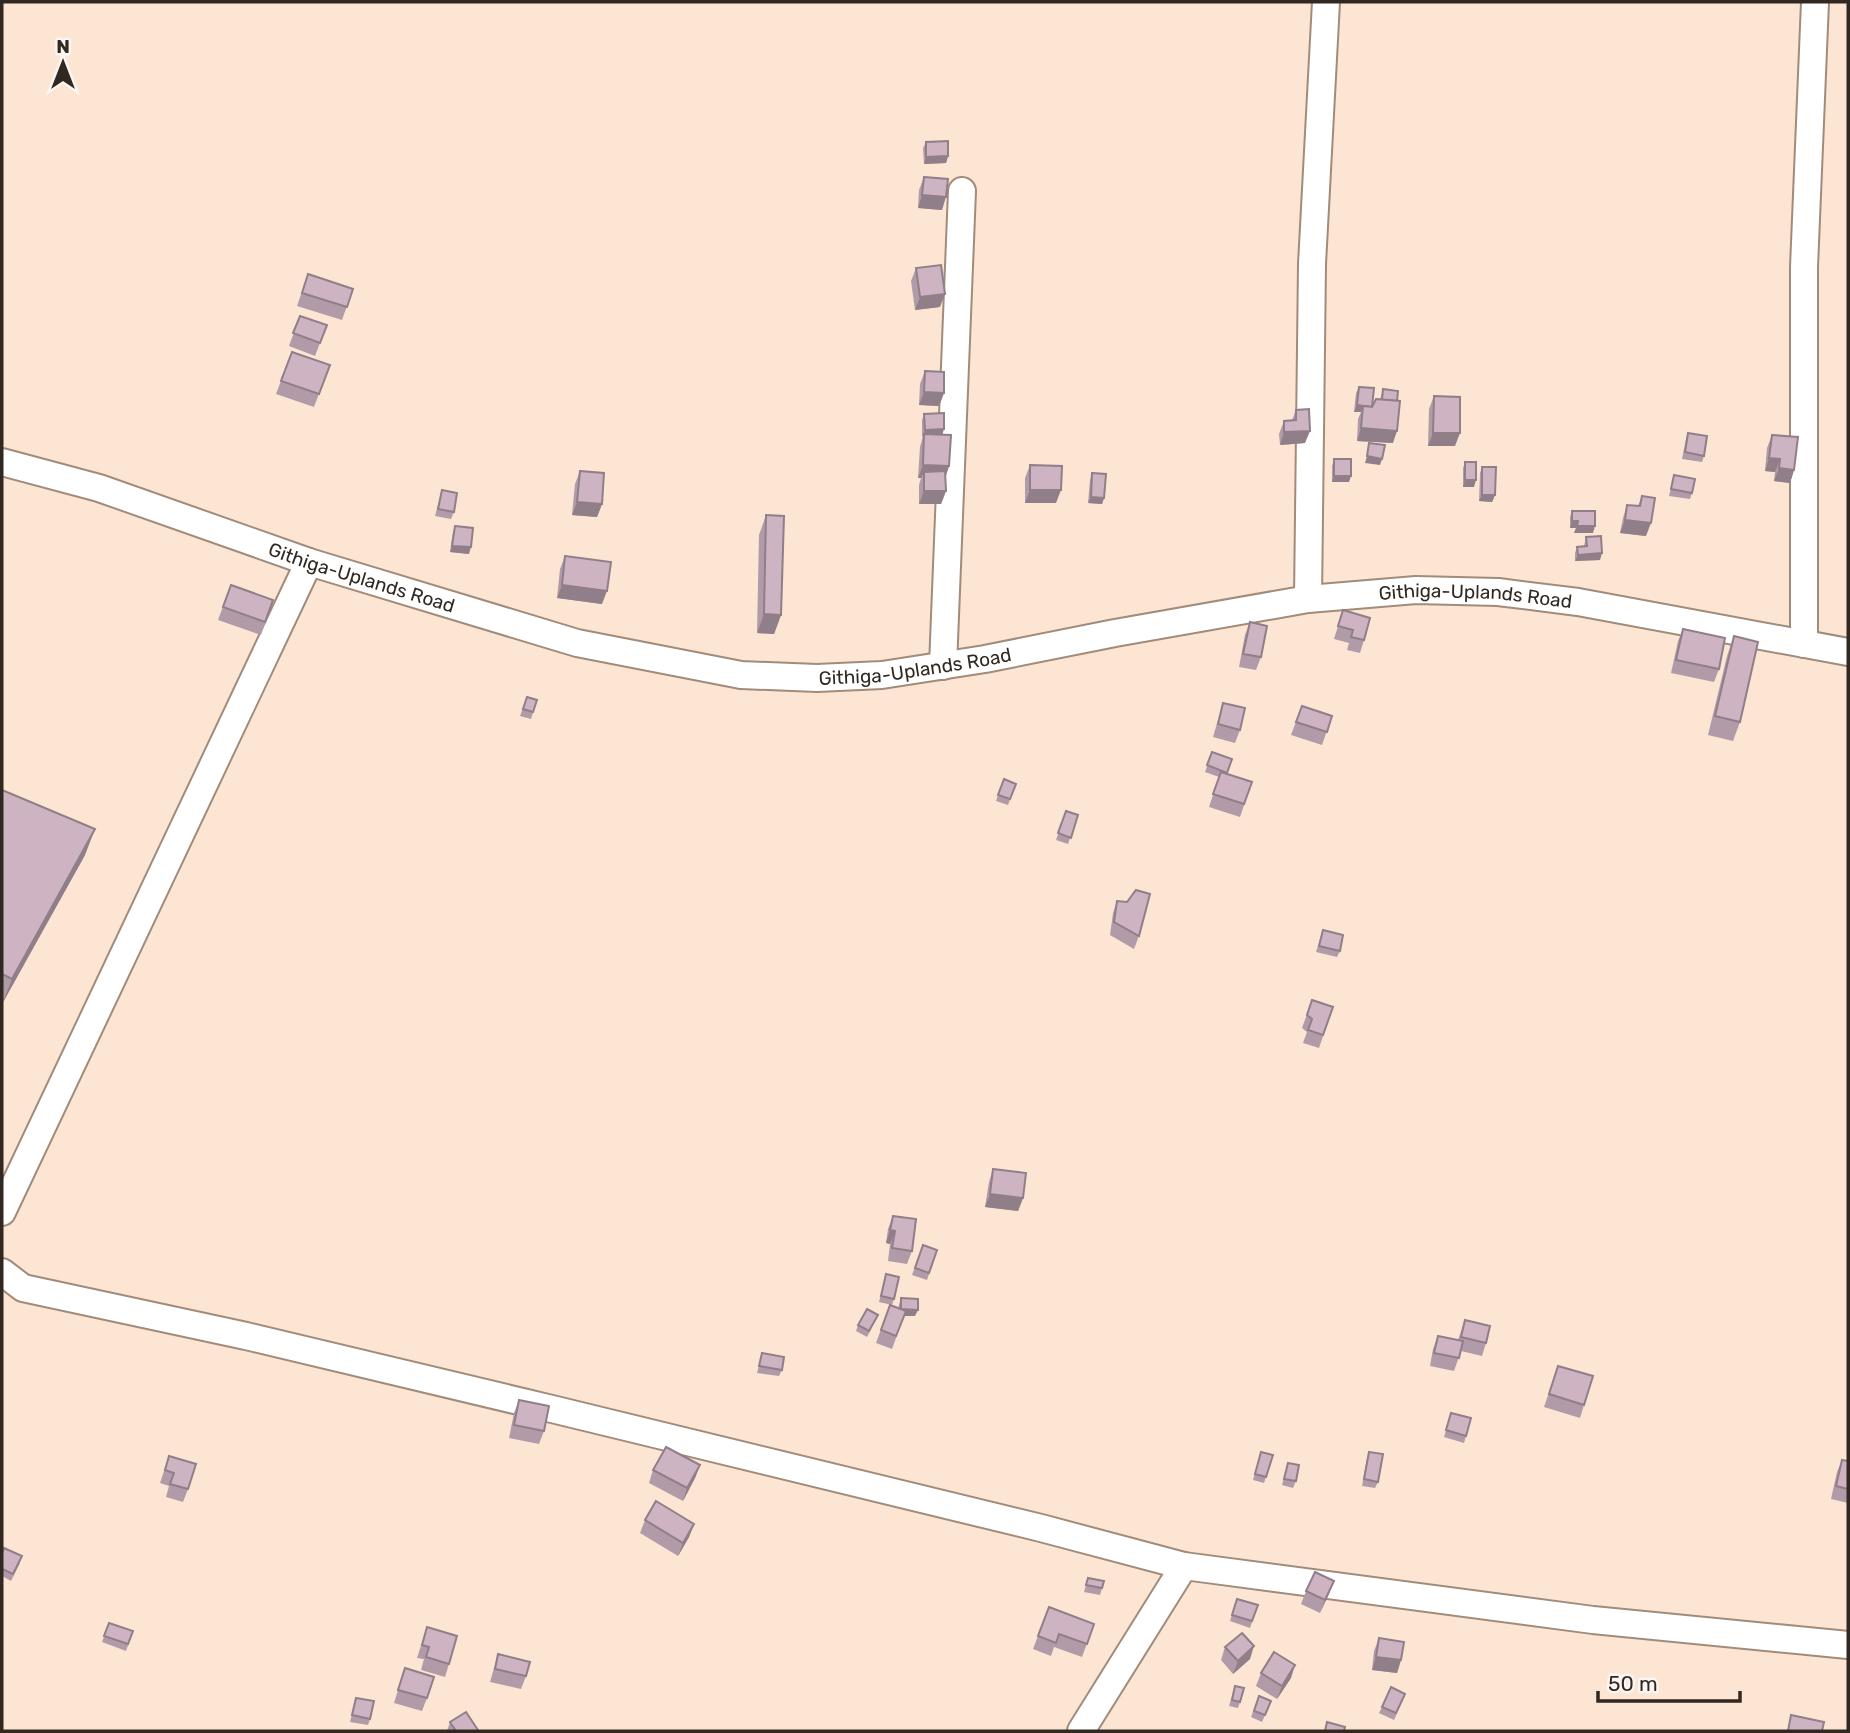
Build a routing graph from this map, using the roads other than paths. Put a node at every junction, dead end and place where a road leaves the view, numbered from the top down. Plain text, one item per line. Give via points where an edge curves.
1 (1326, 2) edge
2 (1815, 2) edge
3 (962, 191) dead end
4 (2, 462) edge
5 (309, 562) junction
6 (1308, 599) junction
7 (1804, 644) junction
8 (1848, 652) edge
9 (943, 666) junction
10 (2, 1212) edge
11 (2, 1272) edge
12 (1184, 1566) junction
13 (1848, 1645) edge
14 (1080, 1731) edge

1 - 6 street via 1312,264
2 - 7 street via 1804,267
3 - 9 street
4 - 5 street, Githiga-Uplands Road via 99,488
5 - 9 street, Githiga-Uplands Road via 577,643 741,675 882,676
5 - 10 street
6 - 7 street, Githiga-Uplands Road via 1416,590 1497,592 1578,602
6 - 9 street, Githiga-Uplands Road
7 - 8 street, Githiga-Uplands Road
11 - 12 street via 23,1288 552,1409
12 - 13 street via 1593,1620
12 - 14 street

